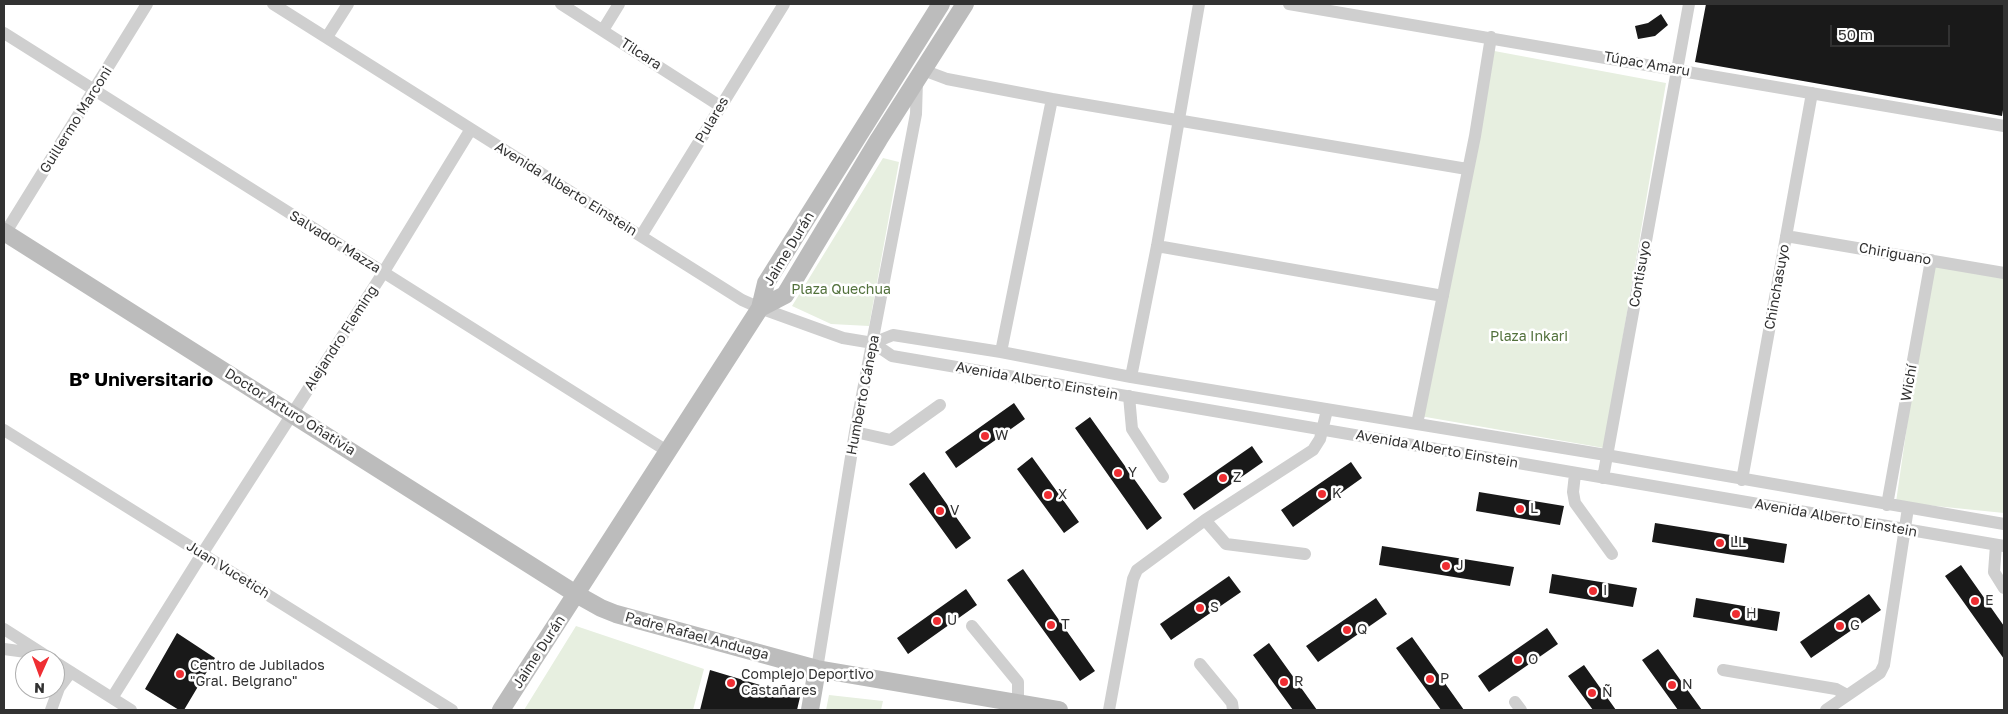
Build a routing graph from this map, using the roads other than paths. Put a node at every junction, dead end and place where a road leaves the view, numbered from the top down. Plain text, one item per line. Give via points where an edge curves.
1 (147, 4) edge
2 (273, 4) edge
3 (348, 4) edge
4 (561, 4) edge
5 (619, 4) edge
6 (784, 4) edge
7 (941, 4) edge
8 (966, 4) edge
9 (1199, 4) edge
10 (1289, 4) edge
11 (1689, 4) edge
12 (603, 30) junction
13 (4, 33) edge
14 (326, 37) junction
15 (1492, 37) junction
16 (1678, 70) junction
17 (920, 75) junction
18 (95, 90) junction
19 (1812, 93) junction
20 (1052, 99) junction
21 (720, 106) junction
22 (1179, 122) junction
23 (2004, 126) edge
24 (471, 129) junction
25 (1467, 169) junction
26 (4, 233) edge
27 (641, 236) junction
28 (1786, 236) junction
29 (1157, 246) junction
30 (1931, 260) junction
31 (383, 273) junction
32 (2004, 273) edge
33 (1443, 296) junction
34 (760, 308) junction
35 (873, 343) junction
36 (1000, 352) junction
37 (1131, 377) junction
38 (1129, 396) junction
39 (940, 405) dead end
40 (1327, 410) junction
41 (293, 413) junction
42 (1417, 424) junction
43 (1323, 429) junction
44 (4, 430) edge
45 (855, 432) junction
46 (667, 451) junction
47 (1606, 455) junction
48 (1574, 474) junction
49 (1163, 477) dead end
50 (1602, 478) junction
51 (1742, 480) junction
52 (1887, 505) junction
53 (1908, 508) junction
54 (1205, 520) junction
55 (2004, 524) edge
56 (1906, 530) junction
57 (2000, 545) edge
58 (202, 554) junction
59 (1305, 554) dead end
60 (1612, 554) dead end
61 (2004, 588) edge
62 (576, 594) junction
63 (972, 626) dead end
64 (4, 629) edge
65 (35, 649) edge
66 (1200, 664) dead end
67 (65, 668) edge
68 (817, 669) junction
69 (1723, 670) dead end
70 (71, 672) junction
71 (1847, 695) junction
72 (112, 698) junction
73 (1018, 703) junction
74 (51, 710) edge
75 (131, 710) edge
76 (452, 710) edge
77 (501, 710) edge
78 (810, 710) edge
79 (1059, 710) edge
80 (1109, 710) edge
81 (1233, 710) edge
82 (1826, 710) edge

1 - 18 street, Guillermo Marconi
2 - 14 street, Avenida Alberto Einstein
3 - 14 street
4 - 12 street, Tilcara
5 - 12 street
6 - 21 street, Pulares
7 - 34 street, Jaime Durán via 766,283
8 - 17 street, Jaime Durán
9 - 22 street
10 - 15 street, Túpac Amaru
11 - 16 street, Contisuyo
12 - 21 street, Tilcara
13 - 18 street, Salvador Mazza
14 - 24 street, Avenida Alberto Einstein
15 - 16 street, Túpac Amaru
15 - 25 street
16 - 19 street, Túpac Amaru
16 - 47 street, Contisuyo
17 - 20 street
17 - 34 street, Jaime Durán via 785,295
17 - 35 street, Humberto Cánepa via 916,114
18 - 26 street, Guillermo Marconi
18 - 31 street, Salvador Mazza
19 - 23 street, Túpac Amaru
19 - 28 street, Chinchasuyo
20 - 22 street
20 - 36 street
21 - 27 street, Pulares
22 - 25 street
22 - 29 street
24 - 27 street, Avenida Alberto Einstein
24 - 31 street, Alejandro Fleming
25 - 33 street
26 - 41 street, Doctor Arturo Oñativia
27 - 34 street, Avenida Alberto Einstein
28 - 30 street, Chiriguano
28 - 51 street, Chinchasuyo
29 - 33 street
29 - 37 street
30 - 32 street, Chiriguano
30 - 52 street, Wichí
31 - 41 street, Alejandro Fleming
31 - 46 street, Salvador Mazza
33 - 42 street
34 - 35 street, Avenida Alberto Einstein via 843,338
34 - 46 street, Jaime Durán
35 - 36 street, Avenida Alberto Einstein via 893,335
35 - 38 street, Avenida Alberto Einstein via 892,356
35 - 45 street, Humberto Cánepa
36 - 37 street, Avenida Alberto Einstein
37 - 40 street, Avenida Alberto Einstein
38 - 43 street, Avenida Alberto Einstein
38 - 49 street via 1132,429
39 - 45 street via 891,440
40 - 42 street, Avenida Alberto Einstein
40 - 43 street
41 - 58 street, Alejandro Fleming
41 - 62 street, Doctor Arturo Oñativia
42 - 47 street, Avenida Alberto Einstein
43 - 48 street, Avenida Alberto Einstein
43 - 54 street via 1312,450
44 - 58 street, Juan Vucetich
45 - 68 street, Humberto Cánepa
46 - 62 street, Jaime Durán
47 - 50 street, Contisuyo
47 - 51 street, Avenida Alberto Einstein
48 - 50 street, Avenida Alberto Einstein
48 - 60 street via 1575,503
50 - 56 street, Avenida Alberto Einstein
51 - 52 street, Avenida Alberto Einstein
52 - 53 street, Avenida Alberto Einstein
53 - 55 street, Avenida Alberto Einstein
53 - 56 street
54 - 59 street via 1226,544
54 - 80 street via 1137,570
56 - 57 street, Avenida Alberto Einstein
56 - 71 street via 1884,665 1880,673
57 - 61 street via 1994,572
58 - 72 street, Alejandro Fleming
58 - 76 street, Juan Vucetich
62 - 68 street, Padre Rafael Anduaga via 616,614
62 - 77 street, Jaime Durán
63 - 73 street via 1018,682
64 - 65 street
66 - 81 street via 1232,703
67 - 70 street
68 - 73 street, Padre Rafael Anduaga
68 - 78 street, Humberto Cánepa
69 - 71 street via 1836,689
70 - 72 street
70 - 74 street via 59,688
71 - 82 street
72 - 75 street
73 - 79 street, Padre Rafael Anduaga

